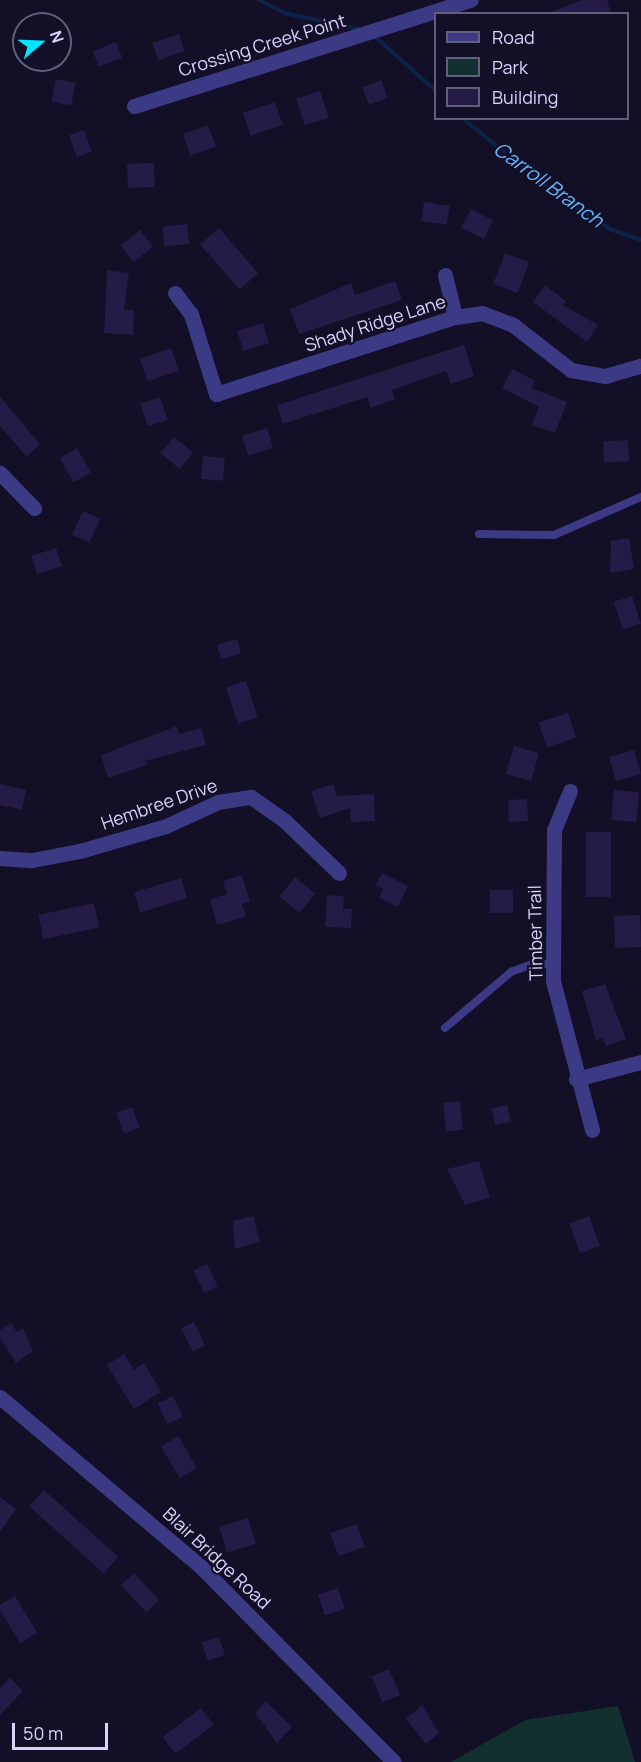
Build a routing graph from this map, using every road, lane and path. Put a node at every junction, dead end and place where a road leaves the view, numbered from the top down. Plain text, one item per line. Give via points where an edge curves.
1 (471, 0) edge
2 (134, 106) dead end
3 (445, 275) dead end
4 (175, 293) dead end
5 (454, 317) junction
6 (641, 366) edge
7 (0, 473) edge
8 (641, 497) edge
9 (34, 508) dead end
10 (479, 534) dead end
11 (570, 791) dead end
12 (0, 858) edge
13 (339, 873) dead end
14 (553, 965) junction
15 (445, 1028) dead end
16 (641, 1062) edge
17 (576, 1079) junction
18 (592, 1130) dead end
19 (0, 1397) edge
20 (391, 1761) edge

1 - 2 street, Crossing Creek Point
3 - 5 street
4 - 5 street, Shady Ridge Lane via 191,314 216,394
5 - 6 street, Shady Ridge Lane via 497,317 570,370 586,375 621,374
7 - 9 street
8 - 10 lane via 554,535
11 - 14 street, Timber Trail via 554,830
12 - 13 street, Hembree Drive via 32,860 80,851 166,826 218,802 251,797 285,821
14 - 15 lane via 535,963 512,972
14 - 17 street, Timber Trail
16 - 17 street
17 - 18 street, Timber Trail
19 - 20 street, Blair Bridge Road via 201,1567

